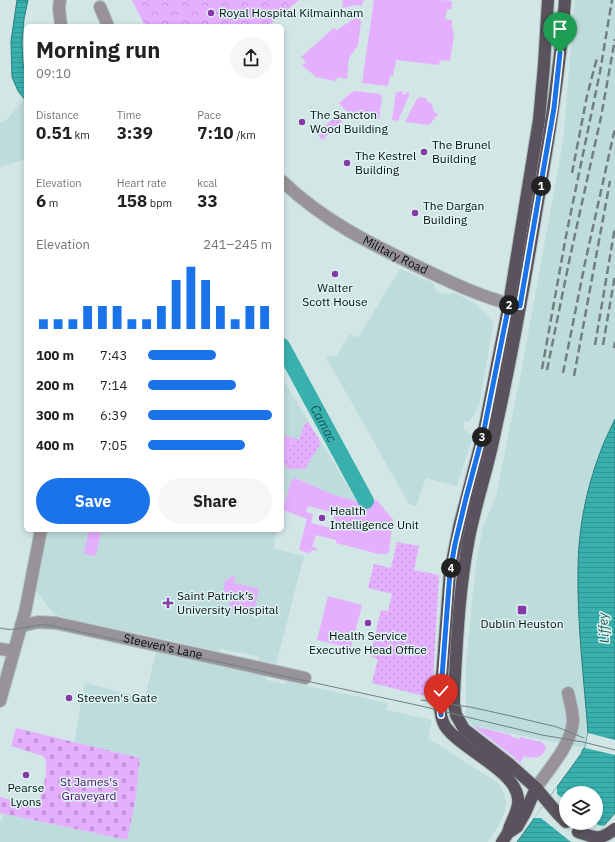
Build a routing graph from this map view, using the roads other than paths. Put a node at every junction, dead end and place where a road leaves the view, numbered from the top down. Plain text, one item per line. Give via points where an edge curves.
1 (60, 0) edge
2 (548, 0) edge
3 (565, 0) edge
4 (100, 7) dead end
5 (61, 24) edge
6 (107, 24) edge
7 (284, 183) edge
8 (515, 305) junction
9 (41, 532) edge
10 (21, 626) junction
11 (0, 649) edge
12 (14, 651) junction
13 (305, 678) dead end
14 (568, 693) dead end
15 (0, 701) edge
16 (536, 788) junction
17 (545, 804) junction
18 (525, 813) junction
19 (559, 816) edge
20 (615, 829) edge
21 (576, 830) edge
22 (578, 832) junction
23 (615, 834) edge
24 (505, 837) edge
25 (587, 842) edge
26 (609, 842) edge

1 - 5 street
2 - 8 main road via 539,120
3 - 8 main road via 554,108
4 - 6 street
7 - 8 street, Military Road via 319,212 371,244 439,277 494,300
8 - 16 main road via 495,433 469,538 460,602 454,704 456,715 464,729
8 - 24 main road via 455,544 450,572 440,703 445,726 454,736 498,769 516,791 517,812
9 - 10 street
10 - 12 street
10 - 13 street, Steeven's Lane via 38,622 56,623
11 - 12 street
12 - 15 street
14 - 16 street via 573,721 570,733 560,754
16 - 17 main road
16 - 18 main road
17 - 18 main road
17 - 19 main road
18 - 24 main road via 517,827
20 - 22 main road via 602,838
21 - 22 main road
22 - 25 main road
23 - 26 main road

